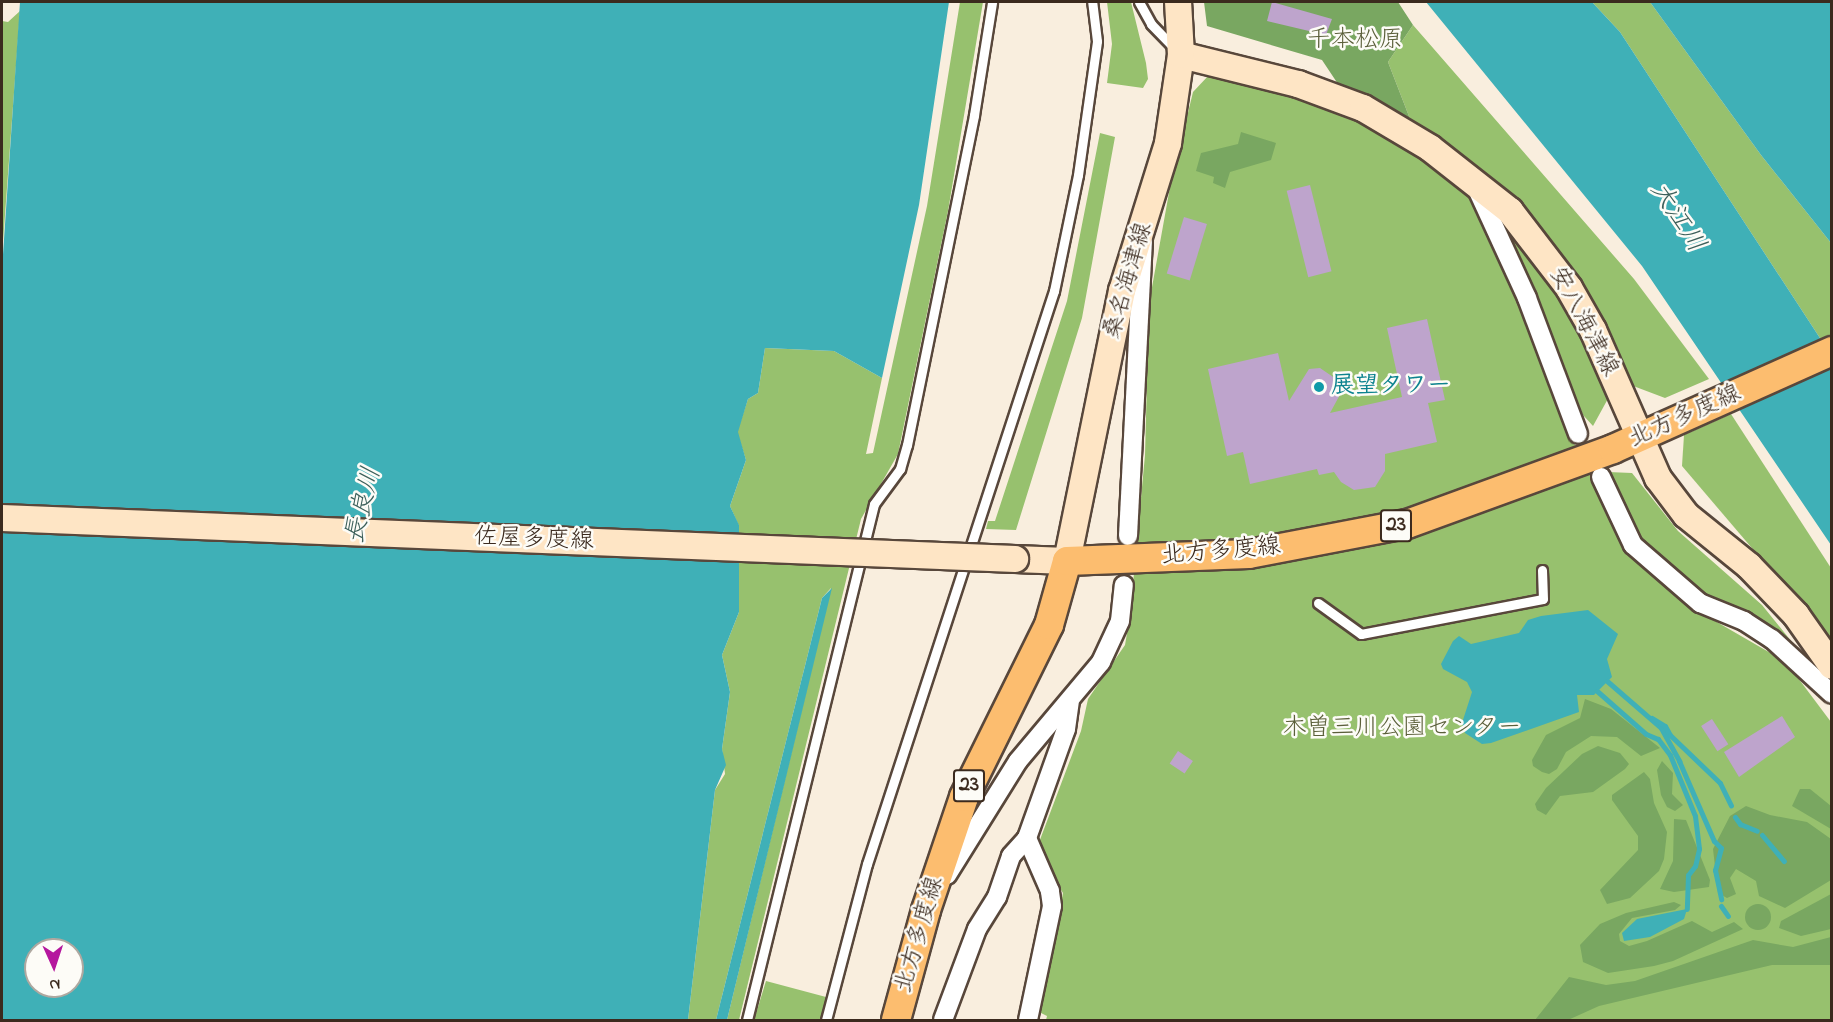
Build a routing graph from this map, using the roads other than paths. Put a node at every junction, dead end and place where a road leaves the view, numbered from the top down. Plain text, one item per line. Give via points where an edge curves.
1 (992, 2) edge
2 (1092, 2) edge
3 (1139, 2) edge
4 (1178, 2) edge
5 (1181, 55) junction
6 (1473, 179) junction
7 (1143, 231) junction
8 (1832, 351) edge
9 (1578, 435) dead end
10 (1639, 438) junction
11 (1601, 477) dead end
12 (2, 518) edge
13 (1128, 536) dead end
14 (1067, 561) junction
15 (1542, 570) dead end
16 (1124, 585) dead end
17 (1318, 603) dead end
18 (1832, 666) edge
19 (1832, 694) edge
20 (1070, 702) junction
21 (1027, 838) junction
22 (926, 910) junction
23 (747, 1020) edge
24 (826, 1020) edge
25 (896, 1020) edge
26 (943, 1020) edge
27 (1028, 1020) edge

1 - 23 lane via 970,134 907,444 900,470 874,504
2 - 24 lane via 1097,41 1078,175 1054,291 867,864
3 - 5 lane via 1151,24
4 - 5 main road, 桑名海津線
5 - 6 main road, 安八海津線 via 1298,84 1363,108
5 - 7 main road, 桑名海津線 via 1168,143
6 - 9 street via 1527,298
6 - 10 main road, 安八海津線 via 1510,211 1569,288 1593,330
7 - 13 street
7 - 14 main road, 桑名海津線 via 1122,291
8 - 10 main road, 北方多度線 / 23
10 - 14 main road, 北方多度線 / 23 via 1533,481 1407,524 1249,554
10 - 18 main road, 安八海津線 via 1658,478 1686,515 1757,574 1796,615
11 - 19 street via 1634,545 1700,603 1744,621 1772,639
12 - 14 main road, 佐屋多度線, bridge
14 - 22 main road, 北方多度線 / 23 via 1048,625 964,797
15 - 17 lane via 1543,599 1361,634
16 - 20 street via 1120,621 1101,662
20 - 21 street via 1066,729
20 - 22 street via 1018,761
21 - 26 street via 1011,856 998,897 977,928
21 - 27 street via 1050,891 1052,906
22 - 25 main road, 北方多度線 / 23

